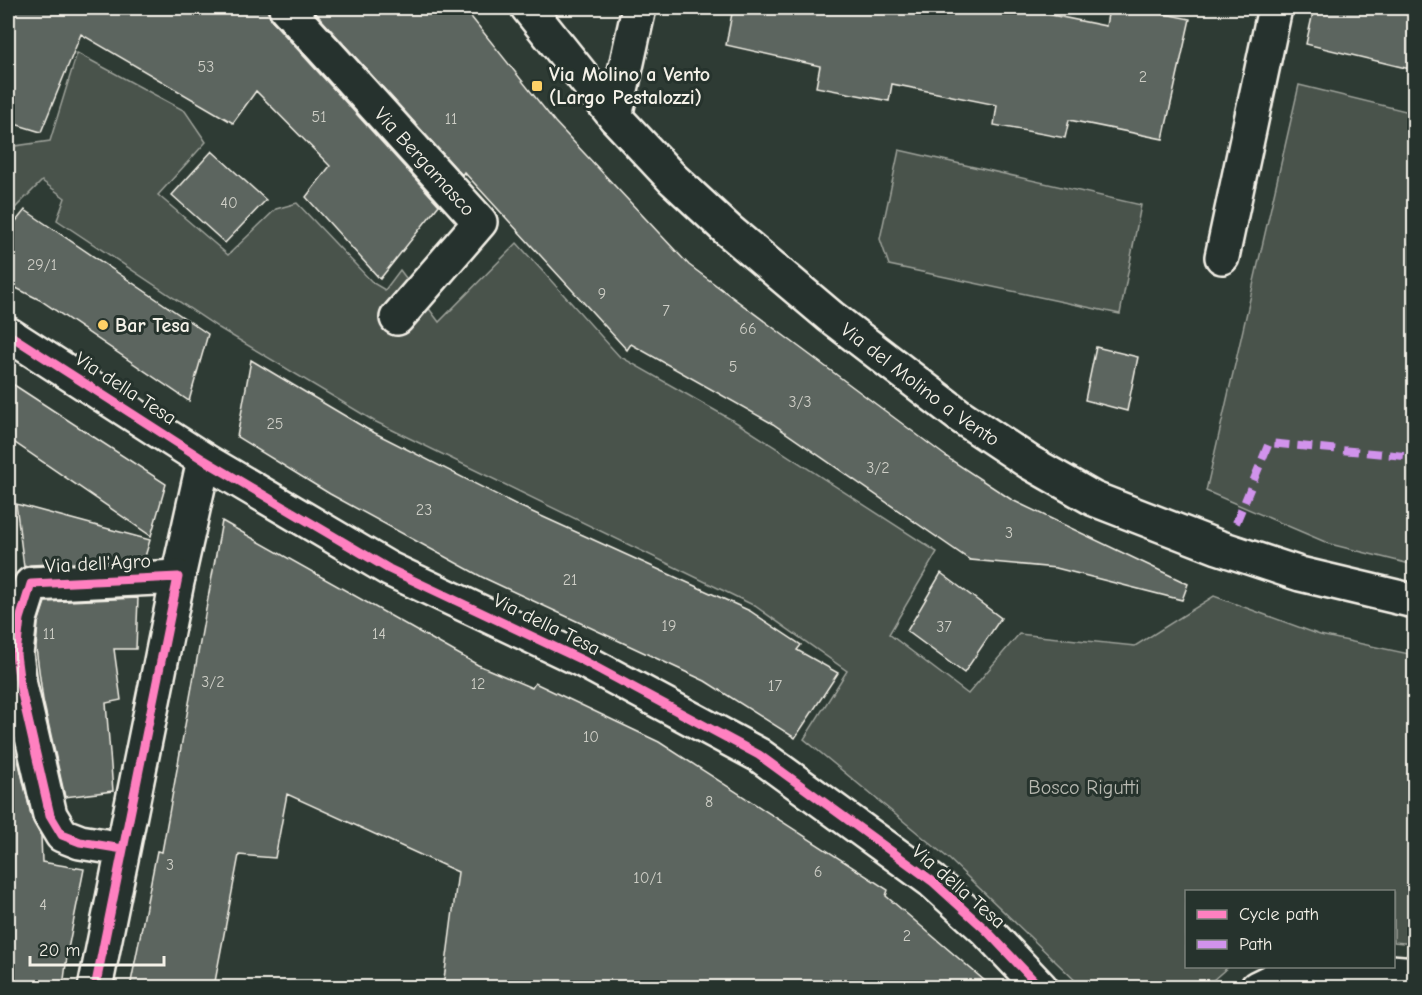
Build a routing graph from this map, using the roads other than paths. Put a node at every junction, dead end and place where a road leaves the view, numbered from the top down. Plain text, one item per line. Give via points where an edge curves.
1 (286, 8) edge
2 (528, 8) edge
3 (639, 8) edge
4 (1275, 8) edge
5 (615, 117) junction
6 (1222, 257) dead end
7 (397, 318) dead end
8 (8, 334) edge
9 (204, 460) junction
10 (178, 577) junction
11 (1414, 601) edge
12 (123, 849) junction
13 (1298, 968) edge
14 (1345, 968) edge
15 (1414, 974) edge
16 (95, 987) edge
17 (1041, 987) edge
18 (1257, 987) edge

1 - 7 street, Via Bergamasco via 480,222
2 - 5 street, Via del Molino a Vento
3 - 5 street
4 - 6 street
5 - 11 street, Via del Molino a Vento via 728,230 831,317 960,416 1029,462 1094,499 1218,547 1300,574
8 - 9 street, Via della Tesa
9 - 10 street, Via dell'Agro
9 - 17 street, Via della Tesa via 389,569 582,660 759,755 932,881
10 - 12 street, Via dell'Agro
10 - 12 street, Via dell'Agro via 31,584 20,619 16,654 20,685 50,815 62,835
12 - 16 street, Via dell'Agro
13 - 18 street
14 - 15 street

